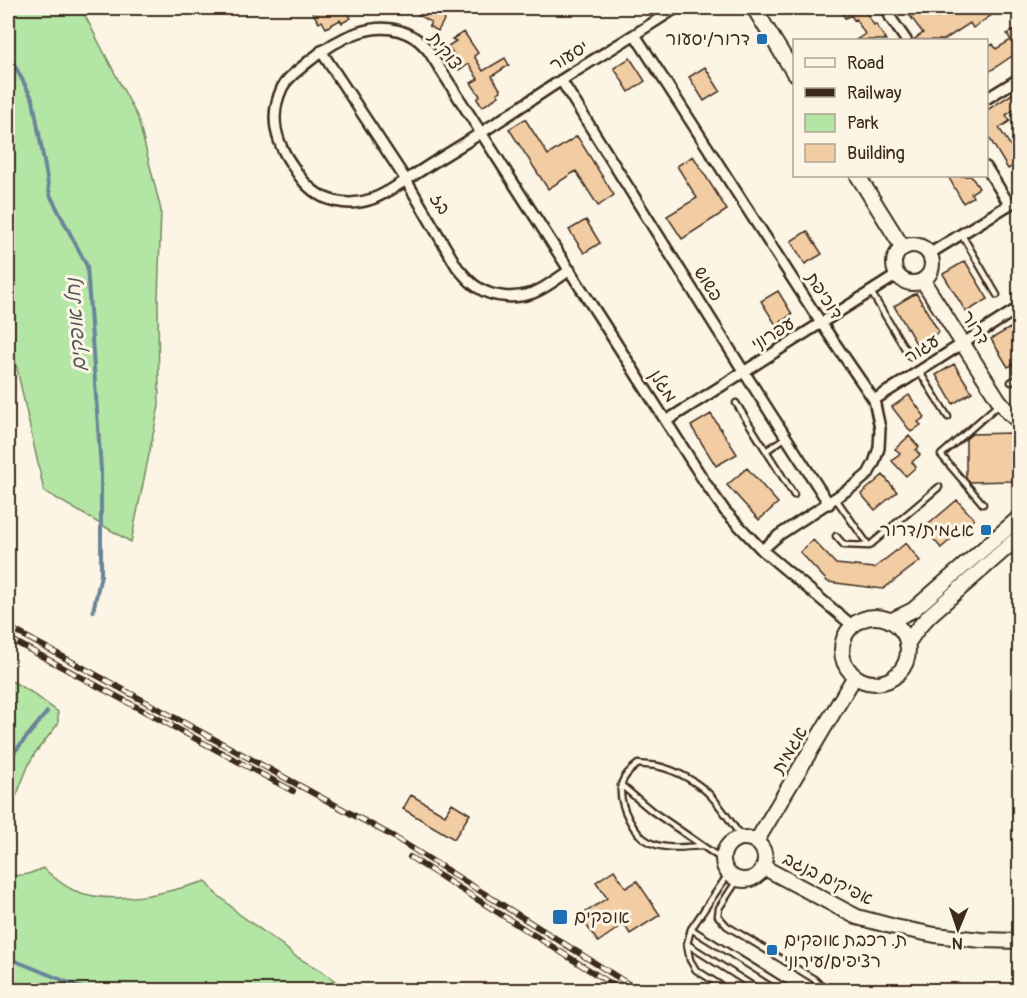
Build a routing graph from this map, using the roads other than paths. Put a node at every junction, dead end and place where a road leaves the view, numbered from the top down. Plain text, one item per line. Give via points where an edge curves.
1 (676, 8) edge
2 (754, 8) edge
3 (886, 8) edge
4 (635, 35) junction
5 (905, 39) edge
6 (321, 51) junction
7 (793, 70) edge
8 (1020, 78) edge
9 (561, 80) junction
10 (988, 98) edge
11 (481, 133) junction
12 (988, 169) edge
13 (859, 177) edge
14 (406, 180) junction
15 (1020, 198) edge
16 (1010, 204) junction
17 (961, 234) junction
18 (903, 248) junction
19 (929, 254) junction
20 (570, 270) junction
21 (897, 275) junction
22 (923, 281) junction
23 (871, 292) junction
24 (997, 295) dead end
25 (1015, 310) edge
26 (821, 323) junction
27 (1020, 327) edge
28 (963, 343) junction
29 (910, 357) dead end
30 (919, 371) junction
31 (744, 372) junction
32 (1020, 377) edge
33 (1011, 382) dead end
34 (874, 400) junction
35 (736, 403) dead end
36 (1001, 403) junction
37 (948, 417) dead end
38 (666, 421) junction
39 (1020, 422) edge
40 (786, 437) junction
41 (766, 451) junction
42 (939, 488) dead end
43 (794, 495) dead end
44 (832, 501) junction
45 (983, 504) dead end
46 (1020, 517) edge
47 (836, 536) dead end
48 (1020, 536) edge
49 (870, 546) junction
50 (762, 550) junction
51 (890, 621) junction
52 (853, 626) junction
53 (907, 644) junction
54 (855, 676) junction
55 (621, 785) junction
56 (749, 840) junction
57 (702, 846) junction
58 (763, 867) junction
59 (730, 871) junction
60 (691, 929) junction
61 (1020, 941) edge
62 (687, 944) junction
63 (728, 990) edge
64 (759, 990) edge
65 (789, 990) edge
66 (825, 990) edge

1 - 4 street, יסעור
2 - 7 street
3 - 5 street
4 - 9 street, יסעור
4 - 26 street, דוכיפת
6 - 11 street, צוקית via 360,31 384,28 405,32 428,50
6 - 14 street, בז
6 - 14 street, צוקית via 283,87 275,122 282,151 304,184 322,197 346,204 372,199
8 - 10 street
9 - 11 street, יסעור
9 - 31 street, פשוש
11 - 14 street, צוקית
11 - 20 street, מגלן
12 - 16 street
13 - 18 street
14 - 20 street, בז via 457,267 478,288 501,296 517,296 533,292
15 - 16 street
16 - 17 street
17 - 19 street
17 - 24 lane
18 - 19 street via 917,245
18 - 21 street via 895,258
19 - 22 street via 931,272
20 - 38 street, מגלן
21 - 22 street via 906,282
21 - 23 street, עפרוני
22 - 28 street, דרור
23 - 26 street, עפרוני
23 - 29 lane
25 - 27 lane
25 - 28 street, עגור
26 - 31 street, עפרוני
26 - 34 street, דוכיפת
28 - 30 street, עגור
28 - 36 street, דרור
30 - 34 street, עגור
30 - 37 lane
31 - 38 street, עפרוני
31 - 40 street, פשוש
32 - 33 lane
34 - 44 street, דוכיפת via 880,428 874,463 868,474
35 - 41 lane
36 - 39 street, דרור
36 - 45 lane via 940,455
38 - 50 street, מגלן via 725,511
40 - 41 lane
40 - 44 street, פשוש
41 - 43 lane
42 - 49 lane
44 - 49 lane
44 - 50 street, דוכיפת
46 - 51 street via 913,610
47 - 49 lane via 844,545
48 - 53 street via 930,615
50 - 52 street, מגלן
51 - 52 street via 871,618
51 - 53 street
52 - 54 street via 842,652
53 - 54 street via 906,661 895,676 875,683
54 - 56 street, אגמית
55 - 56 lane via 638,764 671,770 709,794
55 - 57 lane
55 - 57 lane via 623,806 633,826 648,842 665,848
56 - 58 street via 761,846
56 - 59 street via 735,840 727,846 724,853
57 - 59 lane
58 - 59 street via 745,880
58 - 61 street, אפיקים בנגב via 857,917 935,935
59 - 60 lane
59 - 66 lane via 718,916 727,927 814,979
60 - 62 lane
60 - 65 lane
62 - 63 lane via 696,970
62 - 64 lane

